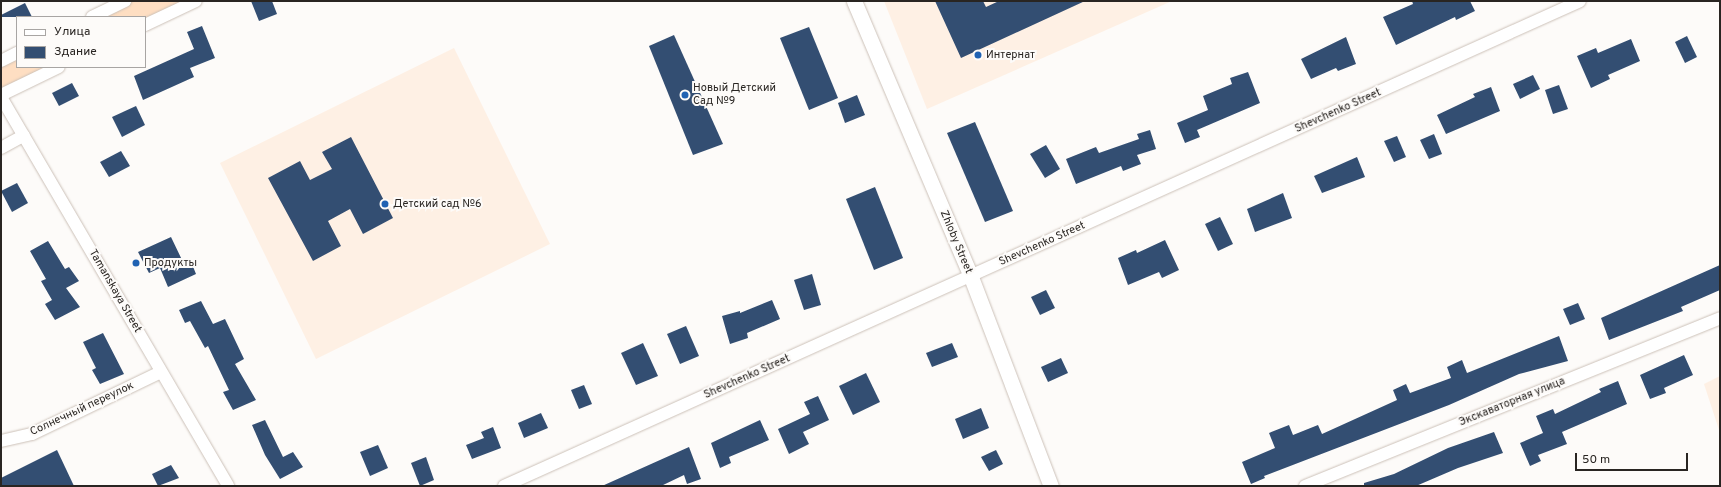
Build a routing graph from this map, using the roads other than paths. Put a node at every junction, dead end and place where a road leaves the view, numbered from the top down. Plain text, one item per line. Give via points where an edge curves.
1 (125, 1) edge
2 (196, 1) edge
3 (854, 1) edge
4 (1580, 1) edge
5 (94, 16) edge
6 (146, 25) edge
7 (16, 54) edge
8 (1, 61) edge
9 (57, 68) edge
10 (1, 96) edge
11 (24, 135) junction
12 (1, 148) edge
13 (971, 277) junction
14 (1720, 318) edge
15 (162, 372) junction
16 (1, 441) edge
17 (228, 486) edge
18 (504, 486) edge
19 (1051, 486) edge
20 (1305, 486) edge

1 - 5 street
2 - 6 street
3 - 13 street, Zhloby Street
4 - 13 street, Shevchenko Street
7 - 8 street
9 - 10 street
10 - 11 street, Tamanskaya Street
11 - 12 street
11 - 15 street, Tamanskaya Street
13 - 18 street, Shevchenko Street
13 - 19 street, Zhloby Street
14 - 20 street, Экскаваторная улица
15 - 16 street, Солнечный переулок via 32,434
15 - 17 street, Tamanskaya Street

